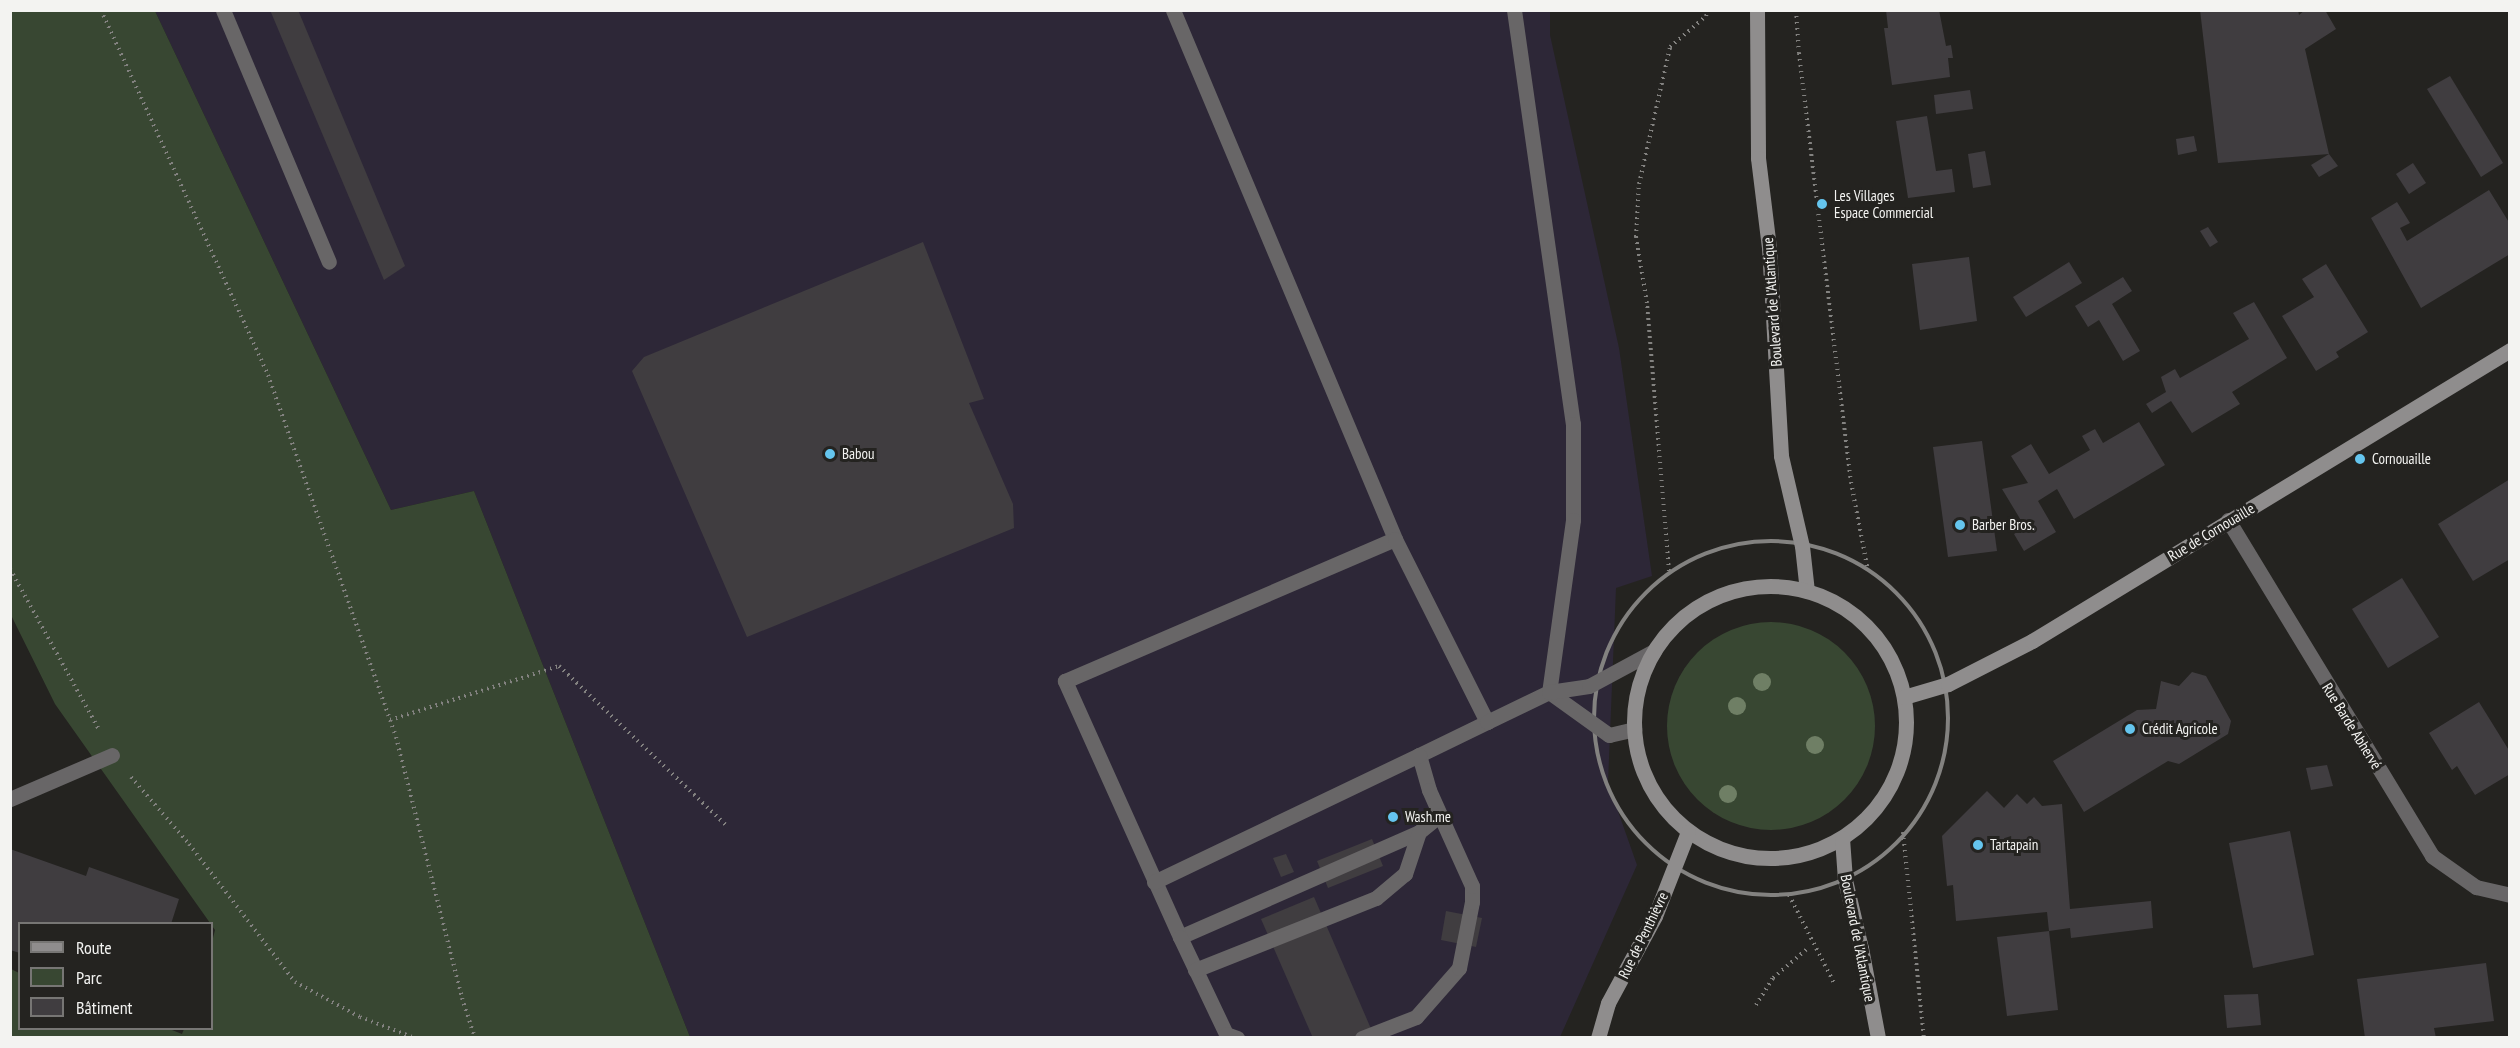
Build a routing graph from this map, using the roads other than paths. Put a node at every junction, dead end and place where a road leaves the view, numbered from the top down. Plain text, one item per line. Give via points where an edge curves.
1 (223, 10) edge
2 (1173, 10) edge
3 (1514, 10) edge
4 (1757, 10) edge
5 (329, 262) dead end
6 (2510, 350) edge
7 (2228, 520) junction
8 (1395, 539) junction
9 (1807, 591) junction
10 (1654, 651) junction
11 (1549, 692) junction
12 (1904, 697) junction
13 (1487, 722) junction
14 (1634, 729) junction
15 (112, 755) road end
16 (1419, 755) junction
17 (10, 798) edge
18 (1440, 815) junction
19 (1419, 832) junction
20 (1688, 832) junction
21 (1842, 838) junction
22 (1154, 882) junction
23 (2510, 895) edge
24 (1179, 937) junction
25 (1195, 970) junction
26 (1237, 1038) edge
27 (1362, 1038) edge
28 (1598, 1038) edge
29 (1878, 1038) edge

1 - 5 street
2 - 8 street
3 - 11 street via 1573,424 1573,520
4 - 9 main road, Boulevard de l'Atlantique via 1758,158 1769,247 1781,456 1802,546
6 - 7 main road, Rue de Cornouaille
7 - 12 main road, Rue de Cornouaille via 2032,641 1948,684
7 - 23 street, Rue Barde Abhervé via 2432,856 2475,887
8 - 13 street
8 - 22 street via 1065,681
9 - 10 main road via 1778,586 1748,587 1720,595 1672,627
9 - 12 main road via 1836,603 1861,621 1882,645
10 - 11 street via 1589,686
10 - 14 main road via 1635,701
11 - 13 street
11 - 14 street via 1609,735
12 - 21 main road via 1905,734 1899,765 1886,794
13 - 16 street
14 - 20 main road via 1641,768 1659,803
15 - 17 street
16 - 18 street
16 - 22 street
18 - 19 street
18 - 27 street via 1472,886 1459,968 1416,1017
19 - 24 street
19 - 25 street via 1405,874 1376,898
20 - 21 main road via 1724,851 1764,859 1805,855
20 - 28 main road, Rue de Penthièvre via 1655,916 1608,1003
21 - 29 main road, Boulevard de l'Atlantique via 1845,880
22 - 24 street
24 - 25 street
25 - 26 street via 1226,1034

